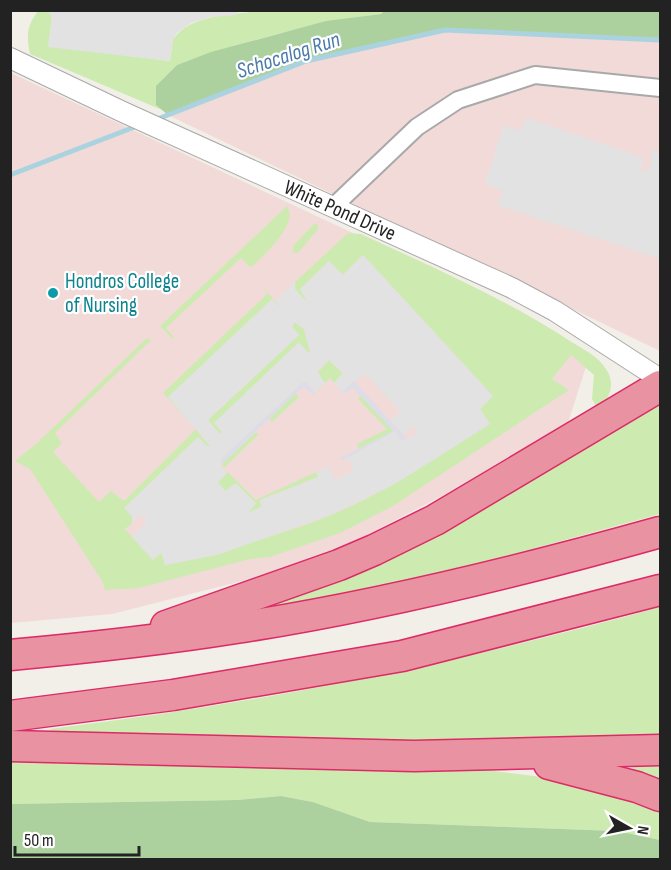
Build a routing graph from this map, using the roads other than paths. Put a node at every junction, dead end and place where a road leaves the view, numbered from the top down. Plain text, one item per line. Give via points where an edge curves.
1 (10, 58) edge
2 (660, 88) edge
3 (333, 207) junction
4 (660, 379) edge
5 (660, 387) edge
6 (660, 532) edge
7 (660, 590) edge
8 (114, 645) junction
9 (10, 655) edge
10 (10, 716) edge
11 (10, 746) edge
12 (660, 750) edge
13 (515, 755) junction
14 (660, 796) edge

1 - 3 street, White Pond Drive
2 - 3 street via 535,75 458,100 417,127
3 - 4 street, White Pond Drive via 512,288
5 - 8 highway via 445,514 374,550
6 - 8 highway via 401,597 236,628
7 - 10 highway via 402,656 173,696
8 - 9 highway
11 - 13 highway
12 - 13 highway
13 - 14 highway

